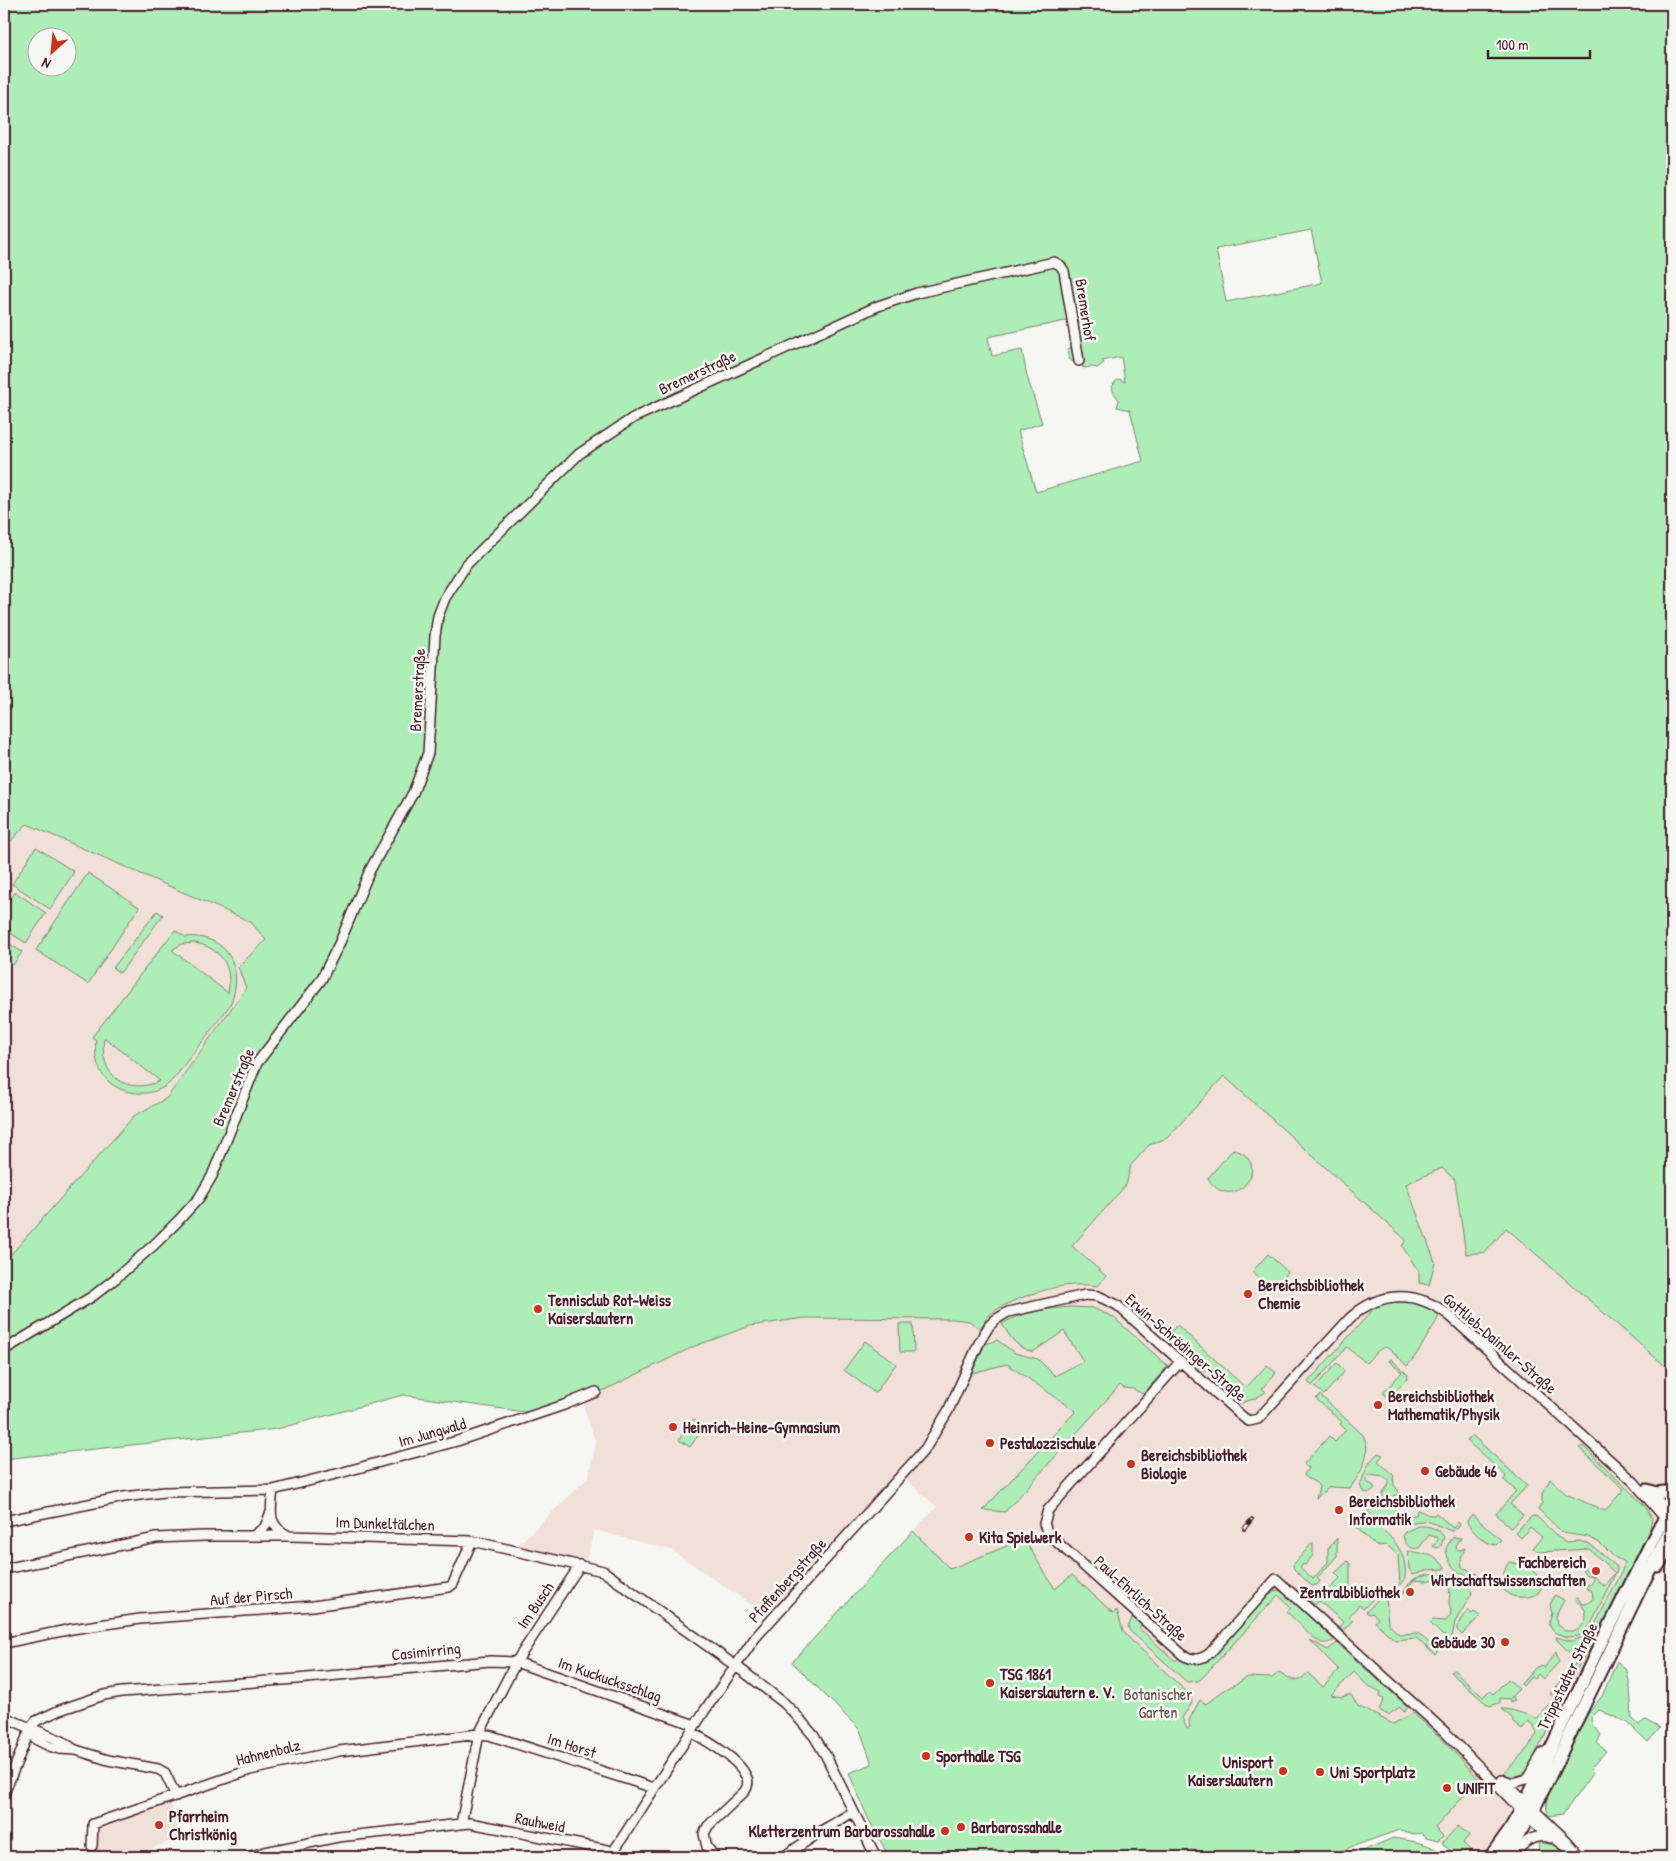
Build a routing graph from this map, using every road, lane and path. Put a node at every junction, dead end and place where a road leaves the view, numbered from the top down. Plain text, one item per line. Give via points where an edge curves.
1 (1060, 264) joint
2 (1079, 361) dead end
3 (988, 1326) joint
4 (4, 1350) edge
5 (1181, 1362) junction
6 (596, 1392) dead end
7 (1249, 1420) joint
8 (1634, 1482) junction
9 (274, 1490) junction
10 (1647, 1490) junction
11 (1672, 1490) edge
12 (270, 1514) junction
13 (1670, 1516) edge
14 (4, 1521) edge
15 (253, 1536) junction
16 (290, 1536) junction
17 (472, 1541) junction
18 (1672, 1551) edge
19 (580, 1565) junction
20 (4, 1569) edge
21 (1642, 1585) junction
22 (4, 1644) edge
23 (516, 1662) junction
24 (736, 1666) junction
25 (4, 1717) edge
26 (693, 1728) junction
27 (30, 1729) junction
28 (479, 1734) junction
29 (1551, 1748) junction
30 (1487, 1775) junction
31 (1502, 1780) junction
32 (654, 1788) junction
33 (4, 1794) edge
34 (176, 1796) junction
35 (1528, 1810) junction
36 (853, 1812) junction
37 (461, 1824) junction
38 (1556, 1840) junction
39 (92, 1846) dead end
40 (265, 1854) edge
41 (611, 1855) edge
42 (248, 1857) edge
43 (715, 1857) edge
44 (783, 1857) edge
45 (876, 1857) edge
46 (1490, 1857) edge
47 (1503, 1857) edge
48 (1512, 1857) edge
49 (1580, 1857) edge

1 - 2 street, Bremerhof via 1065,275
1 - 4 street, Bremerstraße via 1054,262 917,293 878,306 634,418 579,454 466,565 445,598 438,616 434,636 428,753 413,793 370,870 321,980 257,1063 212,1176 199,1198 178,1221 116,1278
3 - 5 street, Erwin-Schrödinger-Straße via 1008,1312 1085,1294 1098,1296 1117,1305
3 - 24 street, Pfaffenbergstraße via 940,1427 925,1449 773,1617
5 - 7 street, Erwin-Schrödinger-Straße
5 - 30 street, Paul-Ehrlich-Straße via 1048,1510 1044,1517 1046,1529 1187,1658 1197,1660 1210,1653 1276,1579 1446,1733
6 - 9 street, Im Jungwald via 457,1441
7 - 8 street, Gottlieb-Daimler-Straße via 1258,1419 1356,1312 1379,1300 1411,1297 1439,1307
8 - 10 street, Gottlieb-Daimler-Straße
8 - 13 street, Gottlieb-Daimler-Straße
9 - 12 street
9 - 14 street, Im Jungwald via 124,1496
10 - 11 main road via 1657,1493
10 - 13 street, Gottlieb-Daimler-Straße
12 - 15 street via 265,1527
12 - 16 street via 277,1528
13 - 21 main road, Trippstadter Straße
13 - 29 main road, Trippstadter Straße via 1597,1651
15 - 16 street, Im Dunkeltälchen
15 - 20 street, Im Dunkeltälchen via 148,1539
16 - 17 street, Im Dunkeltälchen
17 - 19 street, Im Dunkeltälchen
17 - 22 street, Auf der Pirsch via 449,1587 313,1606 140,1619
18 - 21 main road via 1665,1555 1651,1580
19 - 23 street, Im Busch
19 - 24 street, Im Dunkeltälchen via 611,1576
21 - 35 main road, Trippstadter Straße
23 - 26 street, Im Kuckucksschlag
23 - 27 street, Casimirring via 465,1662 122,1692 60,1710 36,1721
23 - 28 street
24 - 26 street, Pfaffenbergstraße
24 - 36 street, Im Dunkeltälchen via 784,1703 814,1736
25 - 27 street
26 - 32 street, Pfaffenbergstraße
26 - 43 street, Im Kuckucksschlag via 730,1758 747,1777 746,1791 708,1826 704,1834 707,1847
27 - 33 street
27 - 34 street via 76,1750 108,1760 158,1769 165,1773
28 - 32 street, Im Horst via 489,1734
28 - 34 street, Hahnenbalz via 315,1755 250,1770
28 - 37 street
29 - 31 street, Paul-Ehrlich-Straße via 1542,1754 1527,1779 1512,1783
29 - 35 main road, Trippstadter Straße
30 - 31 street, Paul-Ehrlich-Straße
30 - 35 street, Paul-Ehrlich-Straße
31 - 35 street, Paul-Ehrlich-Straße
32 - 41 street, Pfaffenbergstraße
34 - 39 street, Hahnenbalz via 93,1824
35 - 38 street
35 - 46 main road, Trippstadter Straße
35 - 47 main road, Trippstadter Straße
35 - 49 street via 1566,1840
36 - 44 street
36 - 45 street, Im Dunkeltälchen
37 - 40 street via 346,1836
37 - 41 street, Rauhweid via 608,1850
38 - 48 street via 1534,1837
38 - 49 street
40 - 42 street

